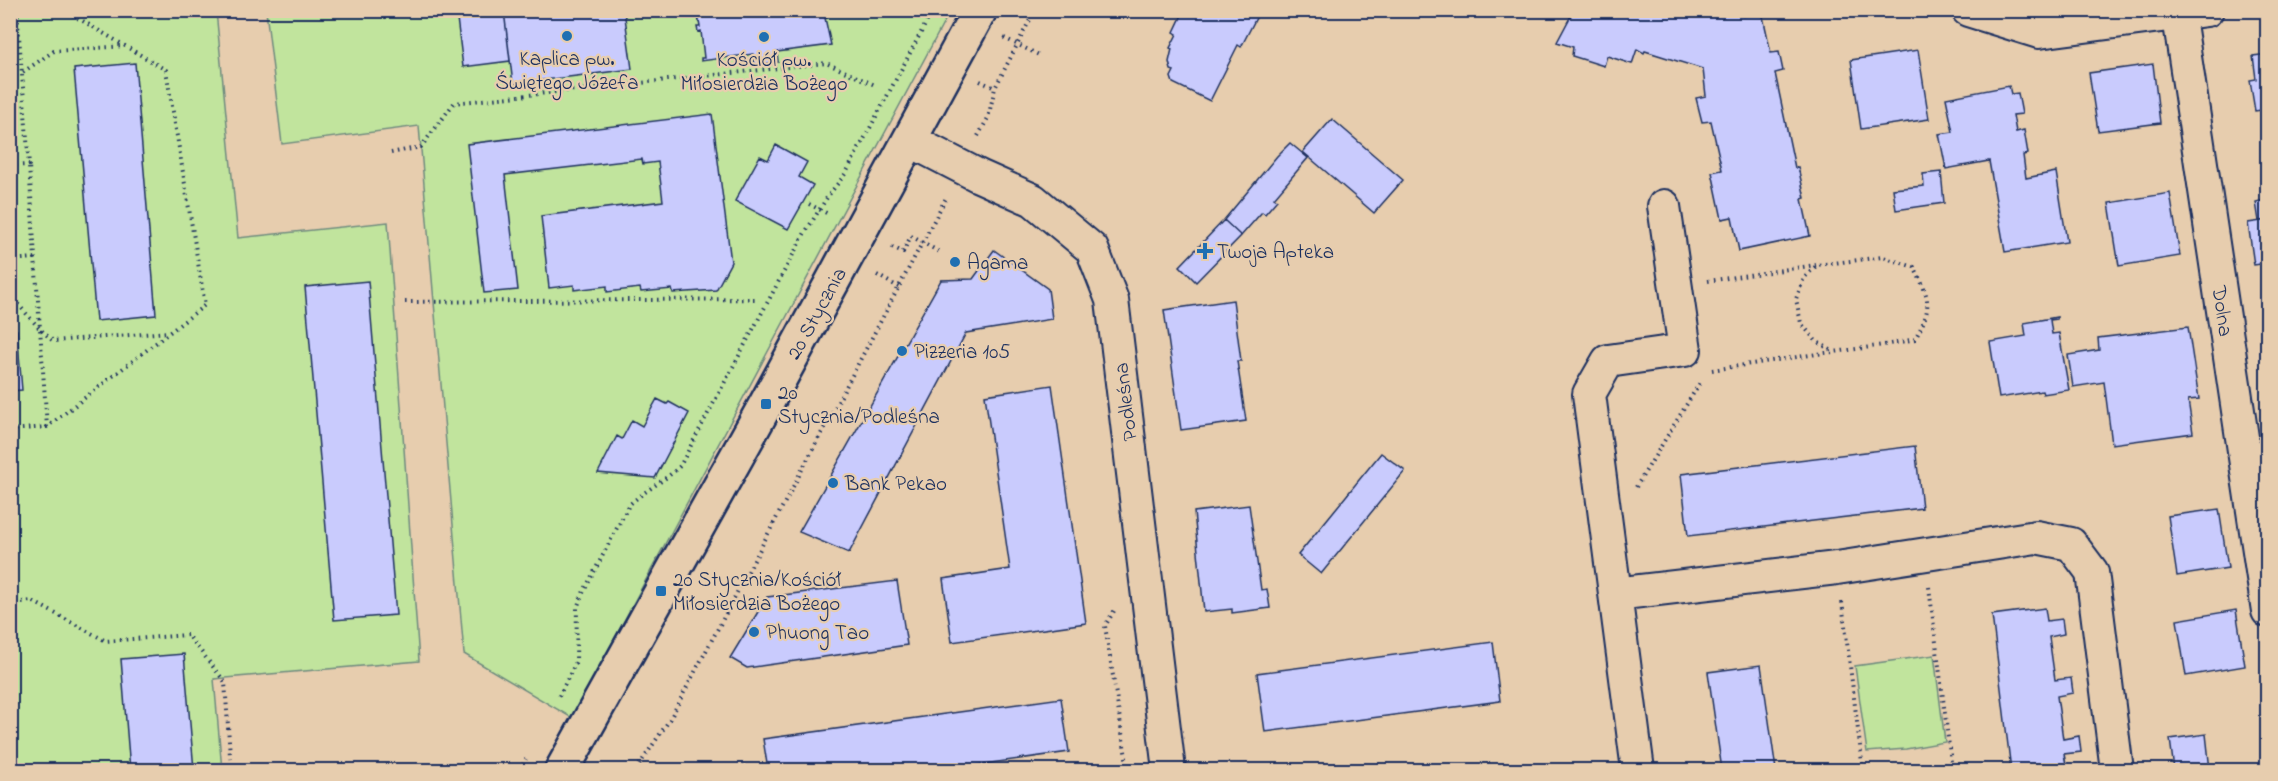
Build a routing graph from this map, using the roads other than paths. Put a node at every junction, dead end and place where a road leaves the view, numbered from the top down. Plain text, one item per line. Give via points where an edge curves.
1 (980, 10) edge
2 (1968, 10) edge
3 (2188, 12) edge
4 (910, 141) junction
5 (1664, 206) dead end
6 (1615, 594) junction
7 (2268, 611) edge
8 (562, 771) edge
9 (1169, 771) edge
10 (1638, 771) edge
11 (2117, 771) edge

1 - 4 street, 20 Stycznia
2 - 3 street via 2039,32
3 - 7 street, Dolna
4 - 8 street, 20 Stycznia
4 - 9 street, Podleśna via 1033,200 1092,249 1113,300
5 - 6 street via 1685,350 1608,361 1589,394
6 - 10 street
6 - 11 street via 1838,568 2036,537 2071,544 2092,572

